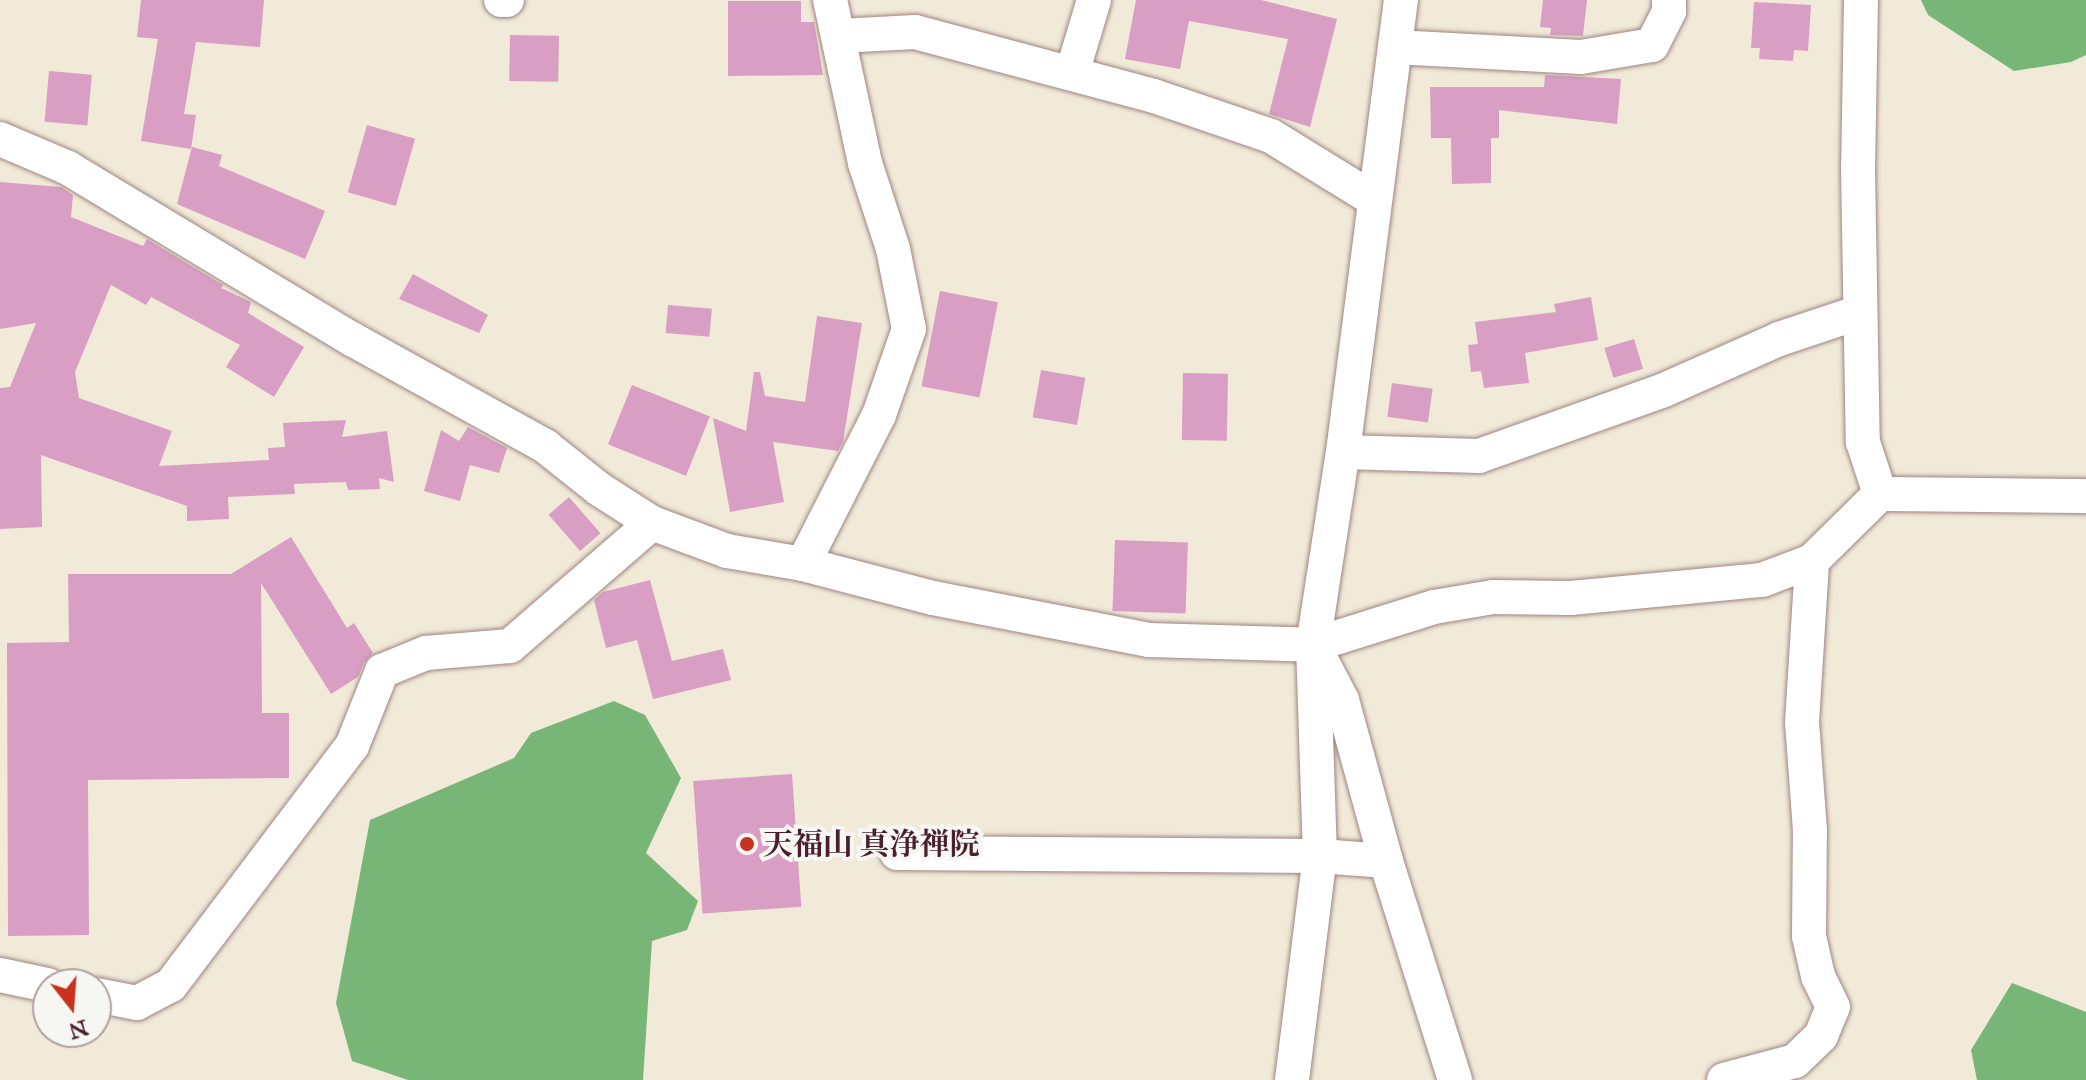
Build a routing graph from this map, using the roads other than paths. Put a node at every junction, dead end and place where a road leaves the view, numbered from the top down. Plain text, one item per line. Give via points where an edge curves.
1 (501, 0) edge
2 (507, 0) edge
3 (830, 0) edge
4 (1094, 0) edge
5 (1401, 0) edge
6 (1669, 0) edge
7 (1861, 0) edge
8 (839, 36) junction
9 (1395, 47) junction
10 (1072, 73) junction
11 (0, 139) edge
12 (1375, 200) junction
13 (1860, 312) junction
14 (1343, 452) junction
15 (1880, 494) junction
16 (2086, 496) edge
17 (652, 523) junction
18 (1812, 561) junction
19 (803, 564) junction
20 (1313, 645) junction
21 (897, 853) dead end
22 (1320, 856) junction
23 (1386, 861) junction
24 (0, 975) edge
25 (32, 982) edge
26 (112, 998) edge
27 (1292, 1080) edge
28 (1455, 1080) edge
29 (1724, 1080) edge

1 - 2 street
3 - 8 street
4 - 10 street
5 - 9 street
6 - 9 street via 1652,45 1595,55
7 - 13 street
8 - 10 street via 915,32
8 - 19 street via 865,163 893,249 909,329 879,415
9 - 12 street
10 - 12 street via 1271,136
11 - 17 street via 68,168 352,339 545,446
12 - 14 street
13 - 14 street via 1479,456
13 - 15 street via 1863,442
14 - 20 street
15 - 16 street
15 - 18 street
17 - 19 street via 727,551
17 - 26 street via 510,646 426,653 382,671 352,746 171,985 137,1003
18 - 20 street via 1762,580 1571,598 1493,597
18 - 29 street via 1802,722 1810,831 1809,936 1818,976 1833,1007 1821,1036 1795,1061
19 - 20 street via 933,598 1149,640
20 - 22 street
20 - 23 street via 1342,700
21 - 22 street
22 - 23 street
22 - 27 street
23 - 28 street
24 - 25 street

